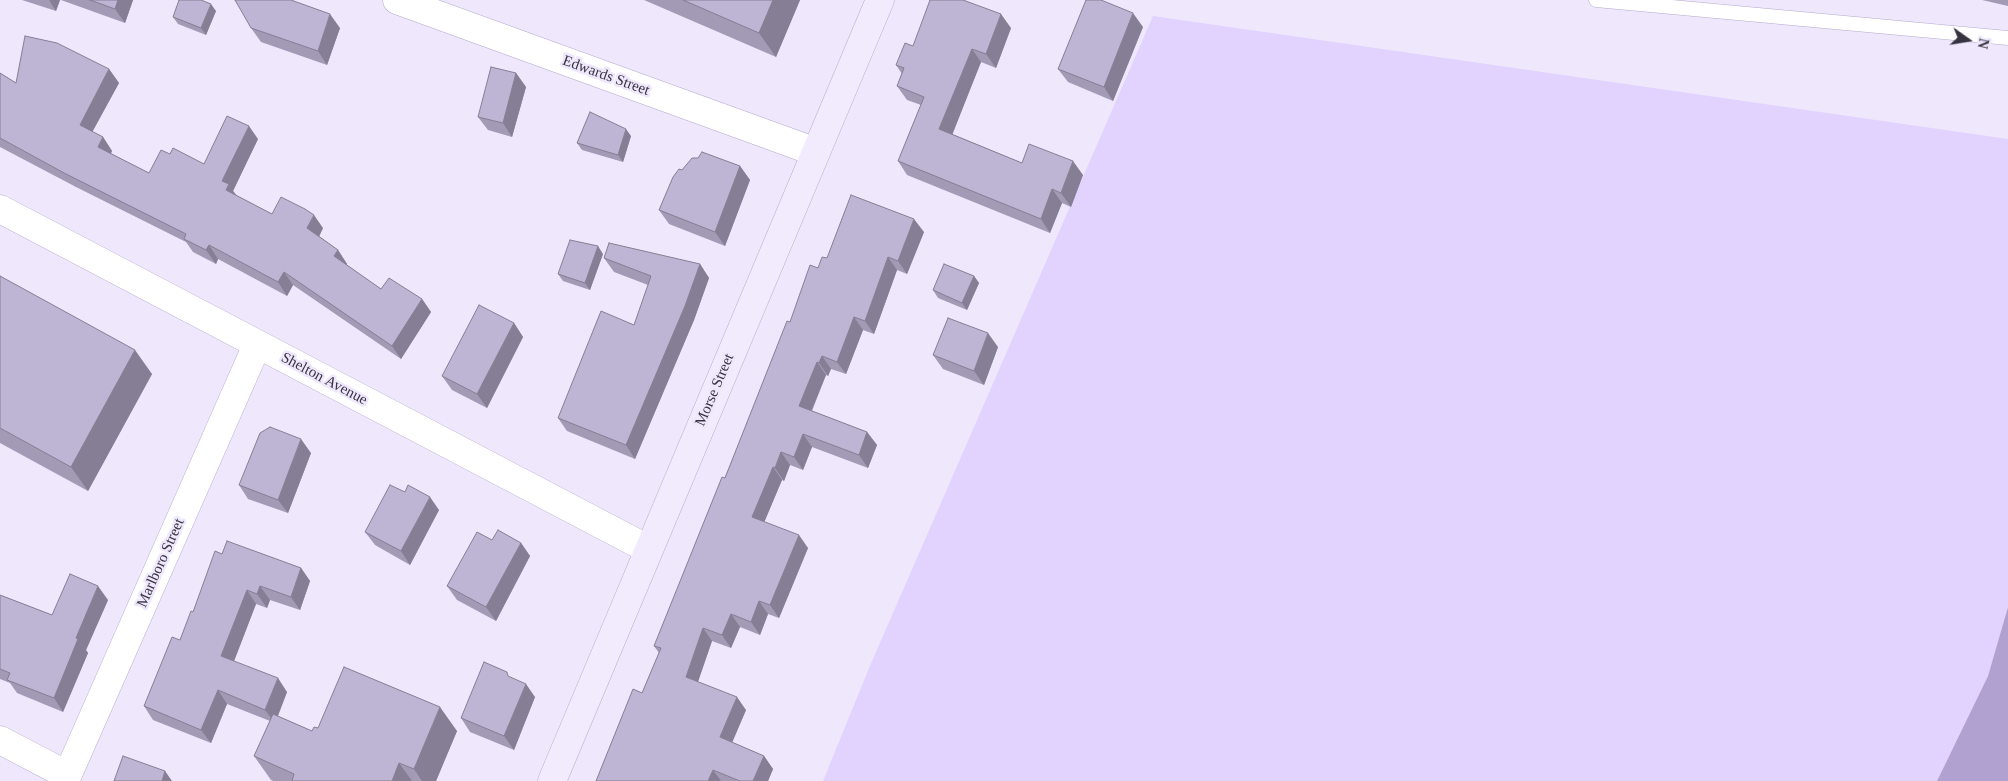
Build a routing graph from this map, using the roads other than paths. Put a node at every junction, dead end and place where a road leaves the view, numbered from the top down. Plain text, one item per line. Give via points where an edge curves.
1 (397, 0) edge
2 (880, 0) edge
3 (1596, 0) edge
4 (2008, 38) edge
5 (816, 152) junction
6 (0, 209) edge
7 (257, 344) junction
8 (648, 549) junction
9 (0, 740) edge
10 (66, 778) edge
11 (552, 781) edge

1 - 5 street, Edwards Street
2 - 5 main road, Morse Street
3 - 4 lane
5 - 8 main road, Morse Street
6 - 7 street, Shelton Avenue
7 - 8 street, Shelton Avenue
7 - 10 street, Marlboro Street
8 - 11 main road, Morse Street
9 - 10 street

